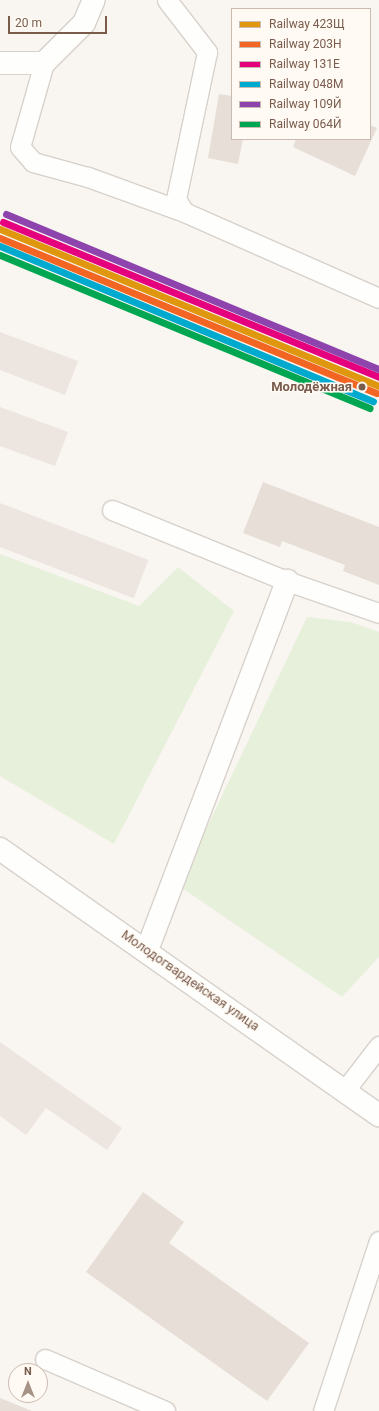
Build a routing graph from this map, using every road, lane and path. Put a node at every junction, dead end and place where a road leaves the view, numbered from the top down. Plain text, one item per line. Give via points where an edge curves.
1 (94, 0) edge
2 (167, 0) edge
3 (0, 63) edge
4 (44, 63) junction
5 (184, 212) junction
6 (379, 298) edge
7 (112, 510) dead end
8 (287, 581) junction
9 (379, 613) edge
10 (0, 849) edge
11 (147, 950) junction
12 (379, 1046) edge
13 (345, 1090) junction
14 (379, 1115) edge
15 (379, 1241) edge
16 (45, 1359) dead end
17 (165, 1411) edge
18 (323, 1411) edge

1 - 4 street via 84,23
2 - 5 lane via 207,52 176,199
3 - 4 street
4 - 5 lane via 20,147 33,162 88,177
5 - 6 lane
7 - 8 lane
8 - 9 lane
8 - 11 street
10 - 11 street, Молодогвардейская улица
11 - 13 street, Молодогвардейская улица
12 - 13 lane
13 - 14 street, Молодогвардейская улица
15 - 18 lane
16 - 17 lane

